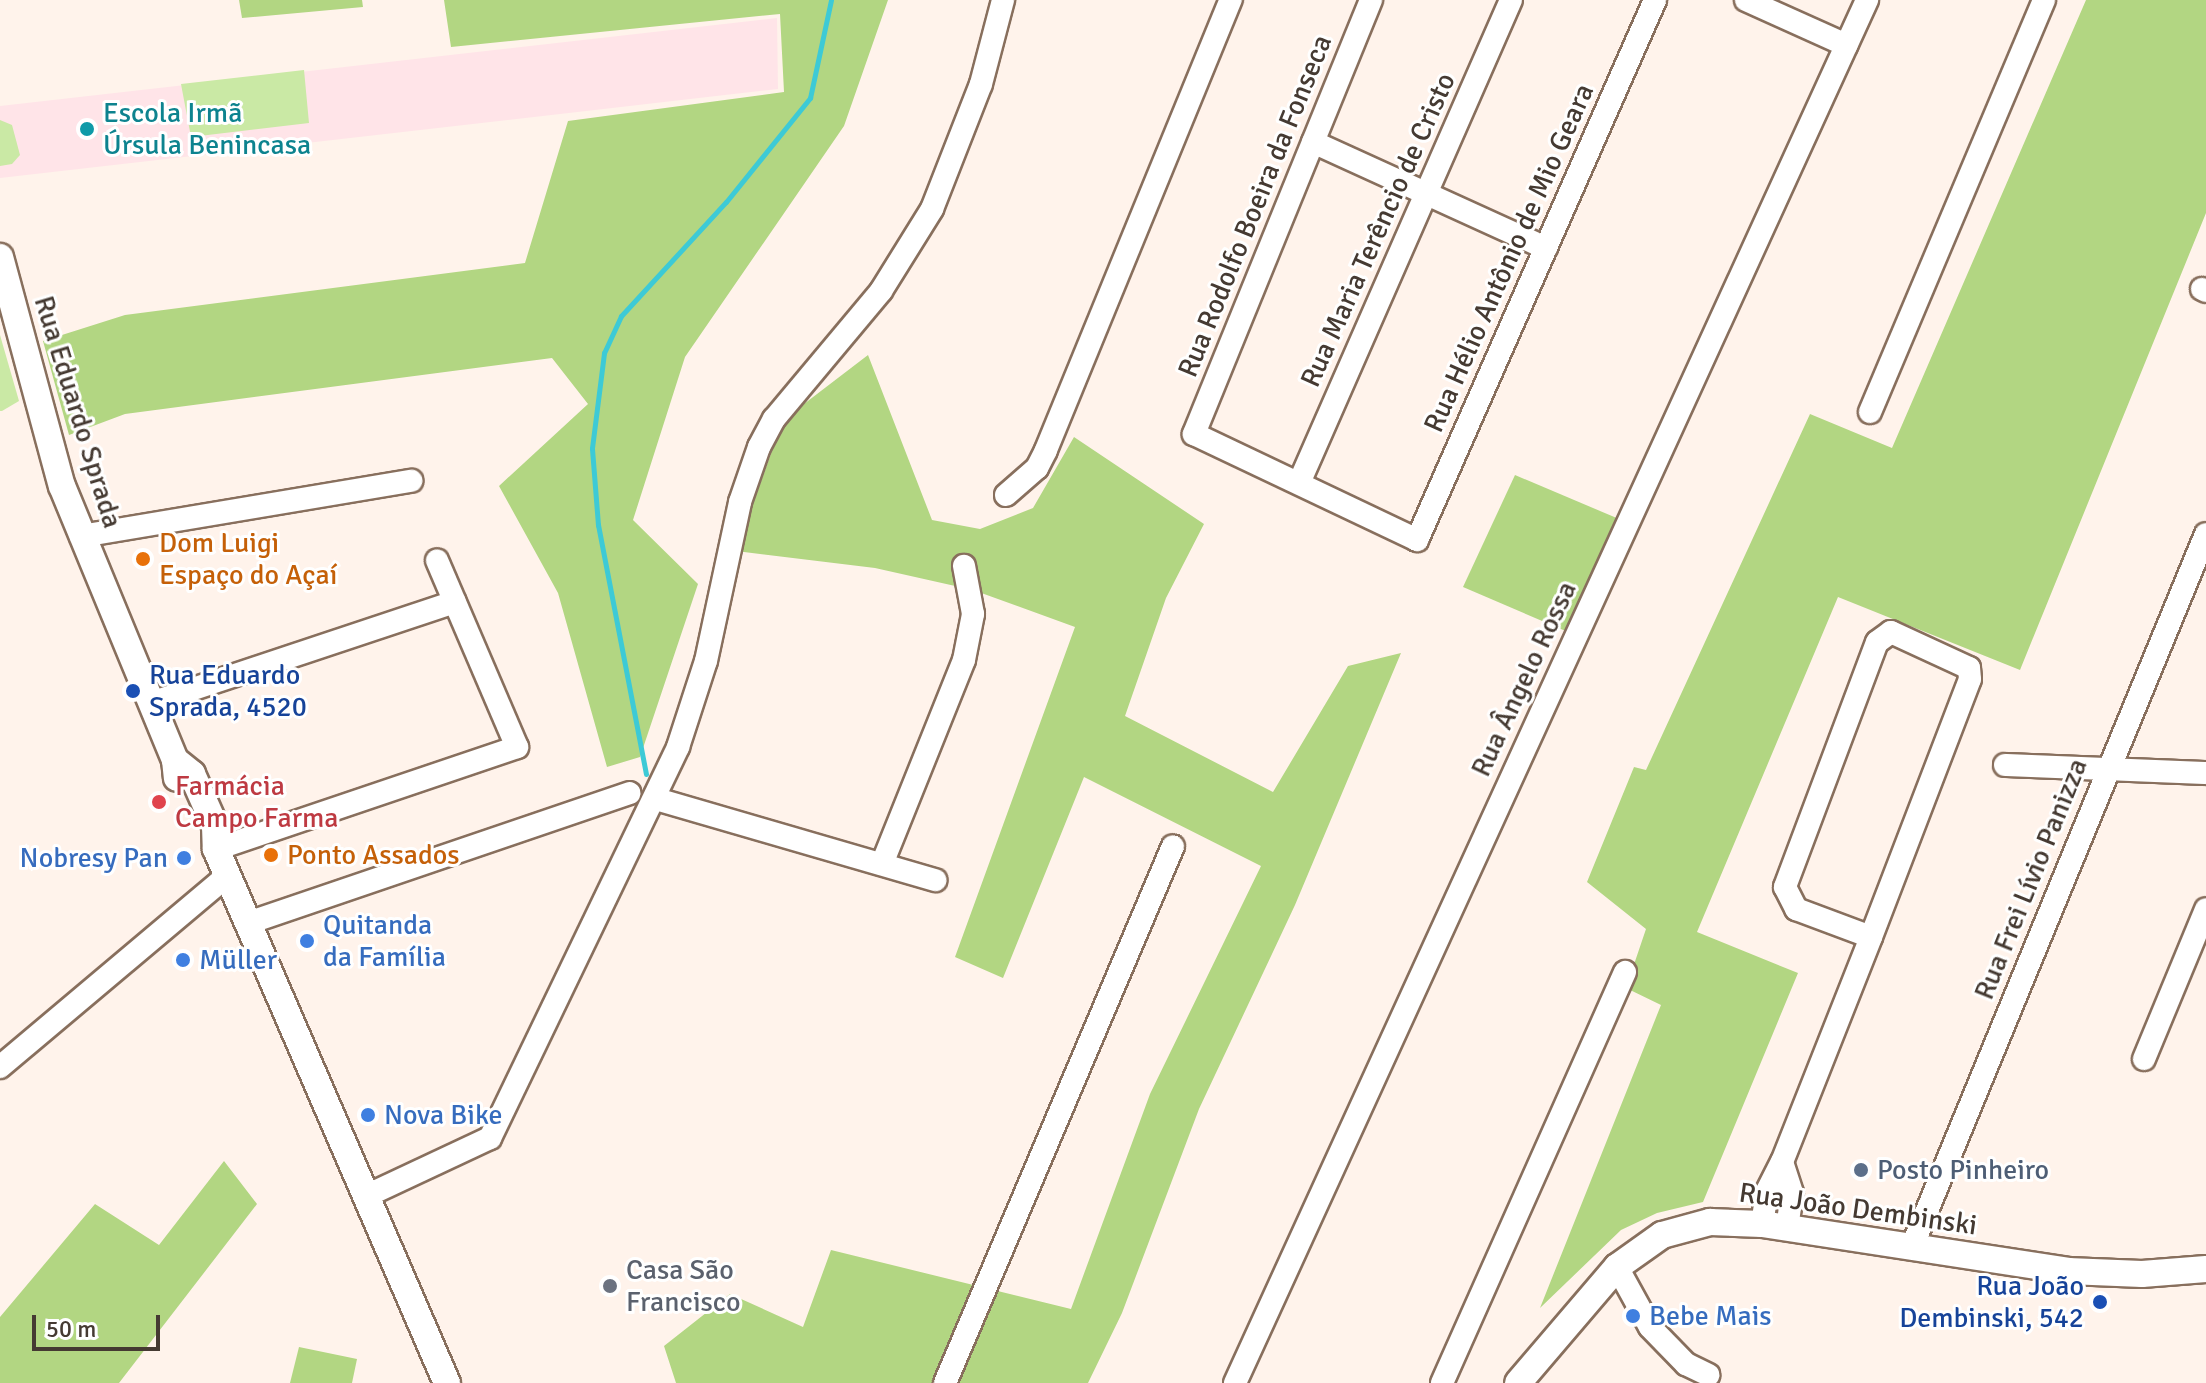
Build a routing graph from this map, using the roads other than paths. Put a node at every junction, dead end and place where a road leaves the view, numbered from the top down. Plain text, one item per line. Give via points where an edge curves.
1 (1003, 0) edge
2 (1231, 0) edge
3 (1371, 0) edge
4 (1511, 0) edge
5 (1655, 0) edge
6 (1746, 0) edge
7 (1867, 0) edge
8 (2044, 0) edge
9 (1846, 45) junction
10 (1313, 142) junction
11 (1426, 194) junction
12 (1546, 248) junction
13 (0, 257) edge
14 (1870, 412) dead end
15 (411, 481) dead end
16 (1299, 483) junction
17 (1006, 495) dead end
18 (2206, 534) edge
19 (81, 536) junction
20 (437, 560) dead end
21 (964, 566) dead end
22 (455, 602) junction
23 (151, 703) junction
24 (2005, 765) dead end
25 (2109, 770) junction
26 (2206, 773) edge
27 (629, 793) dead end
28 (656, 799) junction
29 (1173, 846) dead end
30 (216, 849) junction
31 (882, 864) junction
32 (228, 875) junction
33 (935, 880) dead end
34 (2206, 909) edge
35 (248, 923) junction
36 (1871, 937) junction
37 (1625, 972) dead end
38 (2144, 1059) dead end
39 (0, 1067) edge
40 (369, 1203) junction
41 (1774, 1226) junction
42 (1912, 1247) junction
43 (1617, 1267) junction
44 (2206, 1269) edge
45 (1709, 1375) dead end
46 (946, 1382) edge
47 (447, 1383) edge
48 (1235, 1383) edge
49 (1442, 1383) edge
50 (1518, 1383) edge

1 - 28 street via 981,84 932,209 881,291 774,419 759,447 740,502 693,707
2 - 17 street via 1046,450 1037,468
3 - 10 street, Rua Rodolfo Boeira da Fonseca
4 - 11 street, Rua Maria Terêncio de Cristo
5 - 12 street, Rua Hélio Antônio de Mio Geara
6 - 9 street
7 - 9 street, Rua Ângelo Rossa
8 - 14 street
9 - 48 street, Rua Ângelo Rossa
10 - 11 street
10 - 16 street, Rua Rodolfo Boeira da Fonseca via 1194,434
11 - 12 street
11 - 16 street, Rua Maria Terêncio de Cristo
12 - 16 street, Rua Hélio Antônio de Mio Geara via 1417,540
13 - 19 main road, Rua Eduardo Sprada via 39,413
15 - 19 street
18 - 25 street, Rua Frei Lívio Panizza
19 - 23 main road, Rua Eduardo Sprada
20 - 22 street
21 - 31 street via 973,614 964,660
22 - 23 street
22 - 30 street via 517,747
23 - 30 main road, Rua Eduardo Sprada via 175,760 192,774 215,826
24 - 25 street
25 - 26 street
25 - 42 street, Rua Frei Lívio Panizza
27 - 35 street
28 - 31 street
28 - 40 street via 490,1138 444,1164 419,1169
29 - 46 street
30 - 32 main road, Rua Eduardo Sprada
31 - 33 street
32 - 35 main road, Rua Eduardo Sprada
32 - 39 street
34 - 38 street
35 - 40 main road, Rua Eduardo Sprada
36 - 36 street via 1972,673 1891,632 1877,642 1785,887 1796,909
36 - 41 street via 1767,1191
37 - 49 street
40 - 47 main road, Rua Eduardo Sprada
41 - 42 main road, Rua João Dembinski
41 - 43 main road, Rua João Dembinski via 1688,1226 1662,1235
42 - 44 main road, Rua João Dembinski via 2092,1272
43 - 45 street via 1650,1327 1686,1364
43 - 50 main road, Rua João Dembinski

